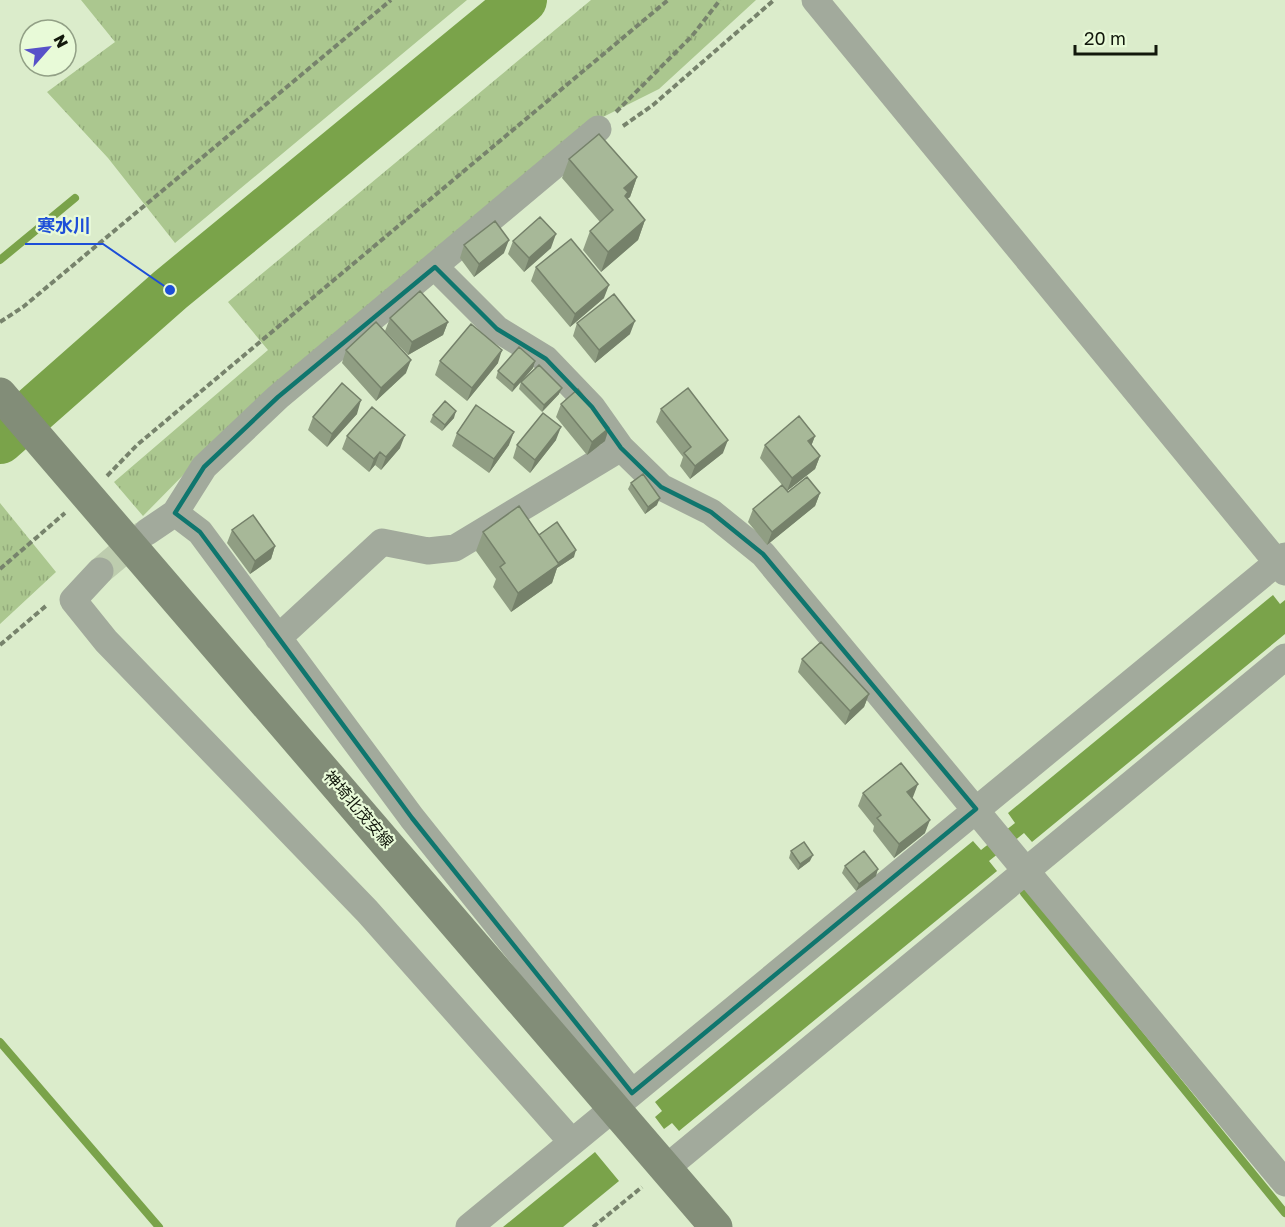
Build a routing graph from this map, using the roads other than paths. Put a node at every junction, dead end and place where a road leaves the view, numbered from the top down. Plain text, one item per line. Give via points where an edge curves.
1 (815, 0) edge
2 (598, 129) road end
3 (435, 267) junction
4 (0, 394) edge
5 (621, 448) junction
6 (175, 513) junction
7 (147, 532) tunnel mouth
8 (1282, 564) edge
9 (100, 571) tunnel mouth
10 (278, 638) junction
11 (1285, 657) edge
12 (976, 809) junction
13 (1027, 869) junction
14 (623, 1100) junction
15 (572, 1142) junction
16 (666, 1167) junction
17 (1285, 1183) edge
18 (469, 1227) edge
19 (716, 1227) edge

1 - 8 street
2 - 3 street
3 - 5 street via 497,329 546,359 592,407
3 - 6 street via 278,397 204,466
4 - 14 main road, 神埼北茂安線
5 - 10 street via 455,548 428,551 382,542
5 - 12 street via 661,487 711,512 763,554
6 - 7 street
6 - 10 street via 200,532
8 - 12 street
9 - 15 street via 73,600 106,641 367,911
10 - 14 street
11 - 13 street
12 - 13 street
12 - 14 street
13 - 16 street
13 - 17 street
14 - 15 street
14 - 16 main road, 神埼北茂安線
15 - 18 street
16 - 19 main road, 神埼北茂安線

